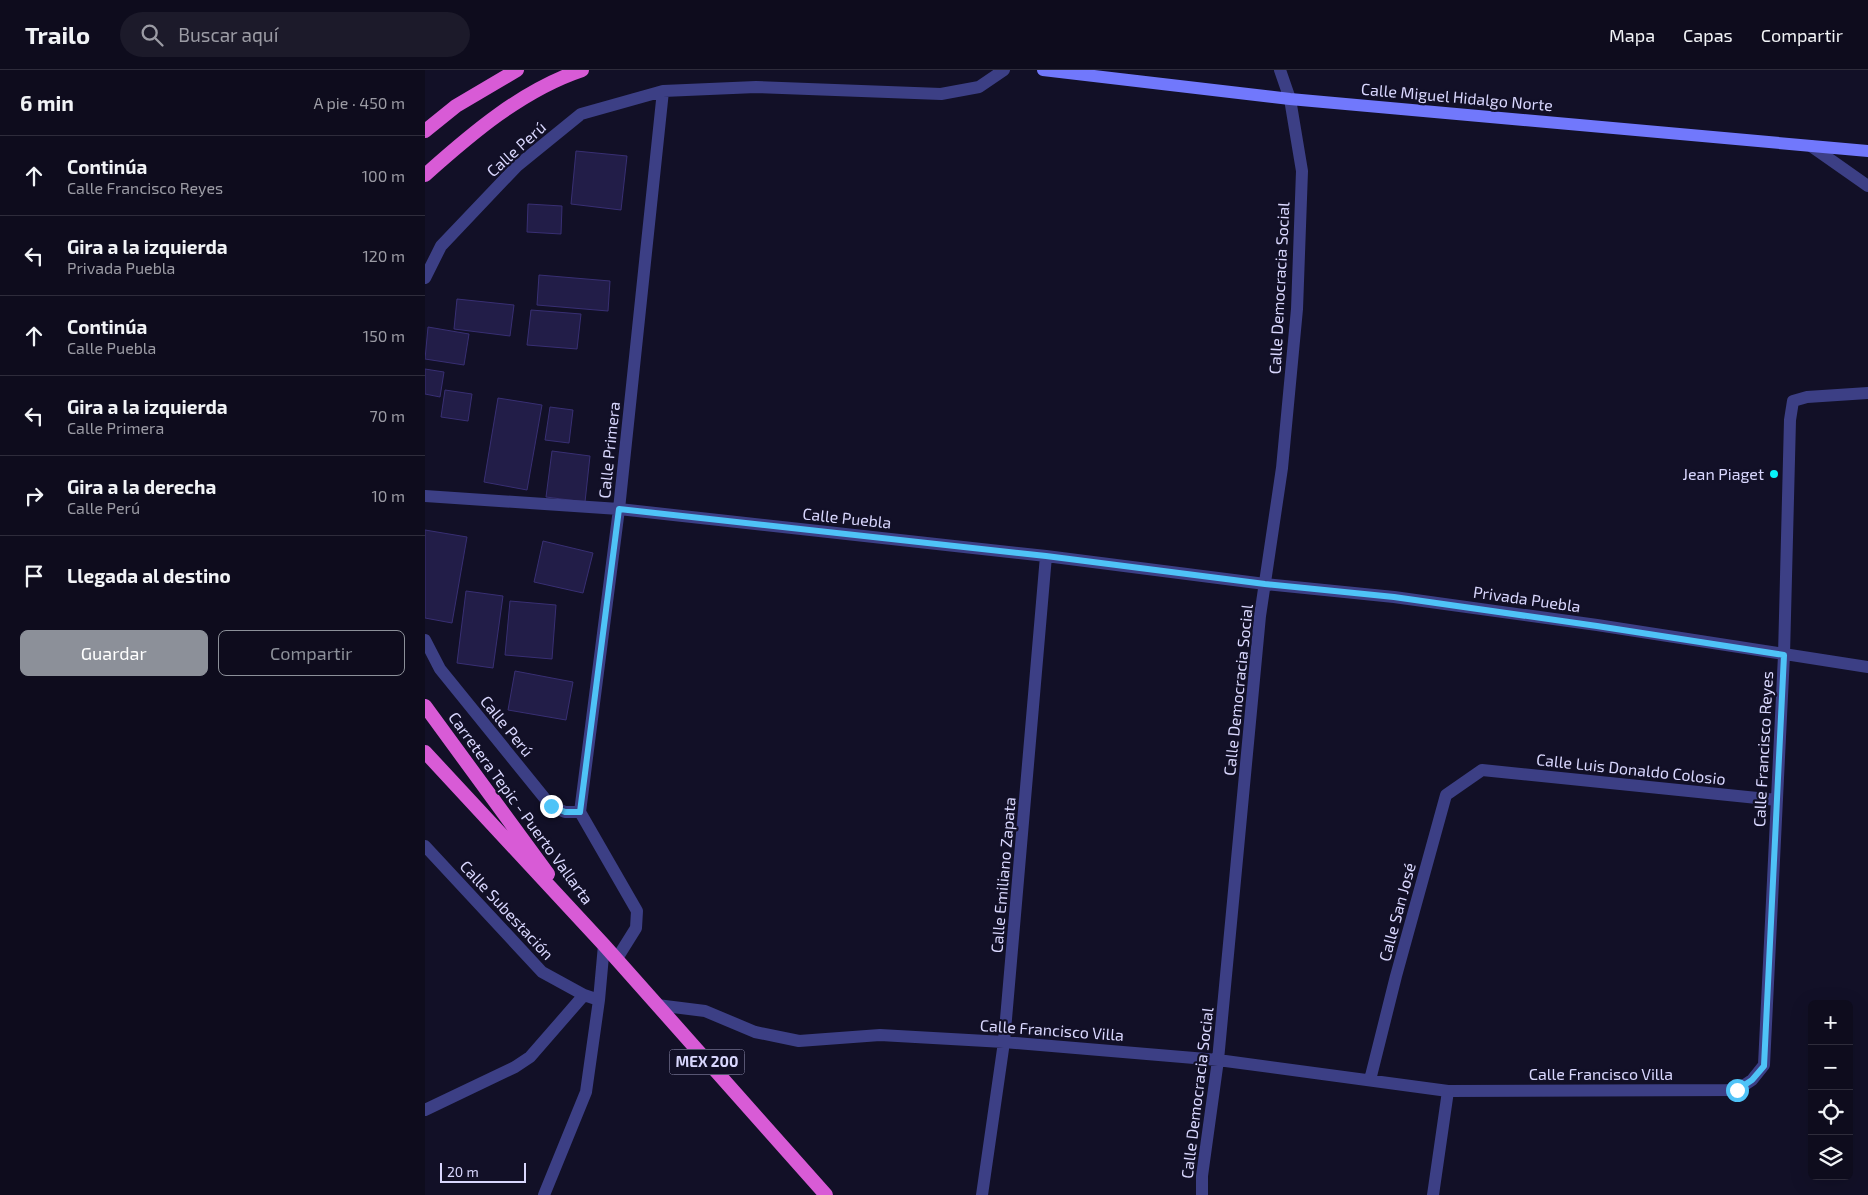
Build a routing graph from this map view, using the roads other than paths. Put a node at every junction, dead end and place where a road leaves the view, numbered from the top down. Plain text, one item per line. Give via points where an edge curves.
1 (517, 70) edge
2 (582, 70) edge
3 (1004, 70) edge
4 (1043, 70) edge
5 (1280, 70) edge
6 (663, 92) junction
7 (1290, 99) junction
8 (425, 131) edge
9 (1811, 146) junction
10 (1868, 151) edge
11 (425, 175) edge
12 (1868, 186) edge
13 (425, 278) edge
14 (1868, 393) edge
15 (425, 496) edge
16 (619, 509) junction
17 (1046, 556) junction
18 (1265, 584) junction
19 (425, 640) edge
20 (1784, 655) junction
21 (1868, 667) edge
22 (425, 706) edge
23 (425, 752) edge
24 (1482, 770) joint
25 (1777, 800) junction
26 (580, 812) junction
27 (425, 846) edge
28 (589, 929) junction
29 (604, 945) junction
30 (616, 960) junction
31 (585, 995) junction
32 (599, 1000) junction
33 (657, 1005) junction
34 (1004, 1042) junction
35 (1218, 1060) junction
36 (1371, 1080) junction
37 (1752, 1080) joint
38 (1448, 1090) junction
39 (425, 1110) edge
40 (544, 1195) edge
41 (825, 1195) edge
42 (982, 1195) edge
43 (1203, 1195) edge
44 (1433, 1195) edge

1 - 8 highway via 456,106
2 - 11 highway via 518,101 463,141
3 - 6 street, Calle Perú via 979,87 941,94 756,87
4 - 7 main road, Calle Miguel Hidalgo Norte
5 - 7 street, Calle Democracia Social
6 - 13 street, Calle Perú via 581,114 511,173 441,246
6 - 16 street, Calle Primera
7 - 9 main road, Calle Miguel Hidalgo Norte
7 - 18 street, Calle Democracia Social via 1301,171 1297,309 1282,468
9 - 10 main road, Calle Miguel Hidalgo Norte
9 - 12 street
14 - 20 street, Calle Francisco Reyes via 1793,401
15 - 16 street, Calle Puebla
16 - 17 street, Calle Puebla
16 - 26 street, Calle Primera
17 - 18 street, Calle Puebla
17 - 34 street, Calle Emiliano Zapata
18 - 20 street, Privada Puebla via 1403,598
18 - 35 street, Calle Democracia Social
19 - 26 street, Calle Perú via 440,669 551,806 565,812
20 - 21 street, Privada Puebla
20 - 25 street, Calle Francisco Reyes
22 - 28 highway, Carretera Tepic - Puerto Vallarta / MEX 200
23 - 28 highway, Carretera Tepic - Puerto Vallarta / MEX 200
24 - 25 street, Calle Luis Donaldo Colosio
24 - 36 street, Calle San José via 1446,796
25 - 37 street, Calle Francisco Reyes via 1764,1066
26 - 30 street via 637,911 636,928
27 - 31 street, Calle Subestación via 542,972
28 - 29 highway, Carretera Tepic - Puerto Vallarta / MEX 200
29 - 30 highway, Carretera Tepic - Puerto Vallarta / MEX 200
29 - 32 street
30 - 33 highway, Carretera Tepic - Puerto Vallarta / MEX 200
31 - 32 street, Calle Subestación
31 - 39 street via 530,1057 515,1068
32 - 40 street via 586,1092
33 - 34 street, Calle Francisco Villa via 705,1011 755,1032 799,1041 880,1035
33 - 41 highway, Carretera Tepic - Puerto Vallarta / MEX 200
34 - 35 street, Calle Francisco Villa
34 - 42 street, Calle Emiliano Zapata
35 - 36 street, Calle Francisco Villa
35 - 43 street, Calle Democracia Social via 1202,1176
36 - 38 street, Calle Francisco Villa
37 - 38 street, Calle Francisco Villa via 1737,1090
38 - 44 street

